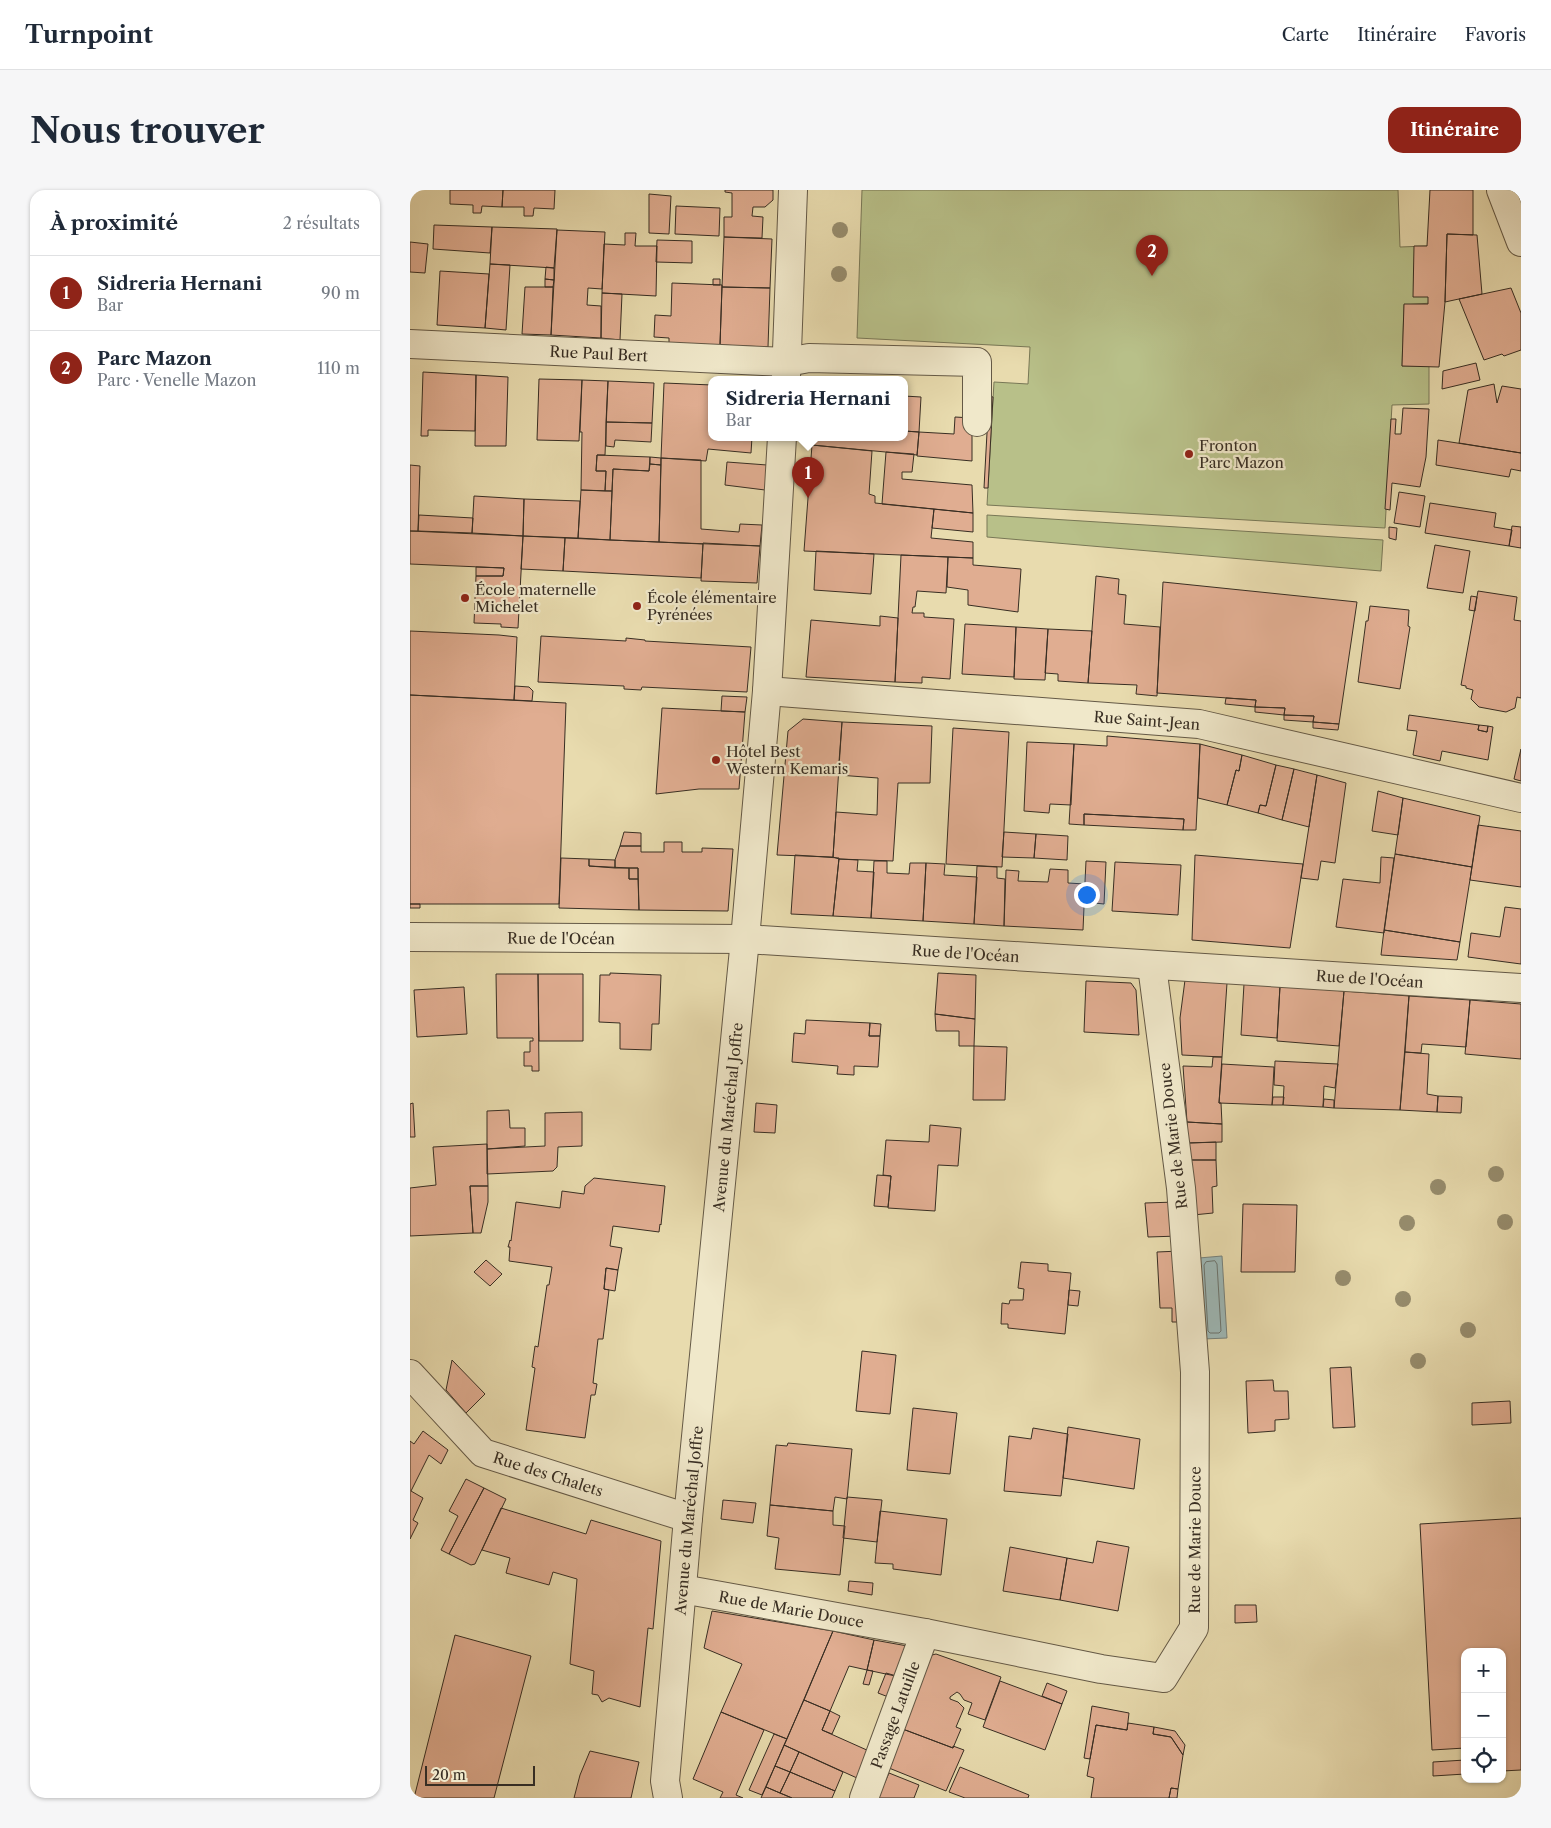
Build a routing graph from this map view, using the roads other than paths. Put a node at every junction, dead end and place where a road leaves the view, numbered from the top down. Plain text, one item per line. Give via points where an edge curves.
1 (793, 190) edge
2 (1501, 190) edge
3 (1521, 242) edge
4 (410, 344) edge
5 (786, 370) edge
6 (977, 422) dead end
7 (782, 441) edge
8 (767, 691) junction
9 (1521, 798) edge
10 (410, 937) edge
11 (745, 939) junction
12 (1152, 966) junction
13 (1521, 988) edge
14 (410, 1374) edge
15 (688, 1518) junction
16 (682, 1589) junction
17 (925, 1633) junction
18 (668, 1798) edge
19 (864, 1798) edge

1 - 5 street
2 - 3 street
4 - 5 street, Rue Paul Bert
5 - 6 street, Rue Paul Bert via 809,358 978,362
7 - 8 street, Avenue du Maréchal Joffre
8 - 9 street, Rue Saint-Jean via 1199,724
8 - 11 street, Avenue du Maréchal Joffre
10 - 11 street, Rue de l'Océan
11 - 12 street, Rue de l'Océan
11 - 15 street, Avenue du Maréchal Joffre
12 - 13 street, Rue de l'Océan
12 - 17 street, Rue de Marie Douce via 1181,1188 1196,1372 1194,1628 1163,1678 1101,1669
14 - 15 street, Rue des Chalets via 483,1453
15 - 16 street, Avenue du Maréchal Joffre
16 - 17 street, Rue de Marie Douce
16 - 18 street, Avenue du Maréchal Joffre via 665,1781
17 - 19 street, Passage Latuille

